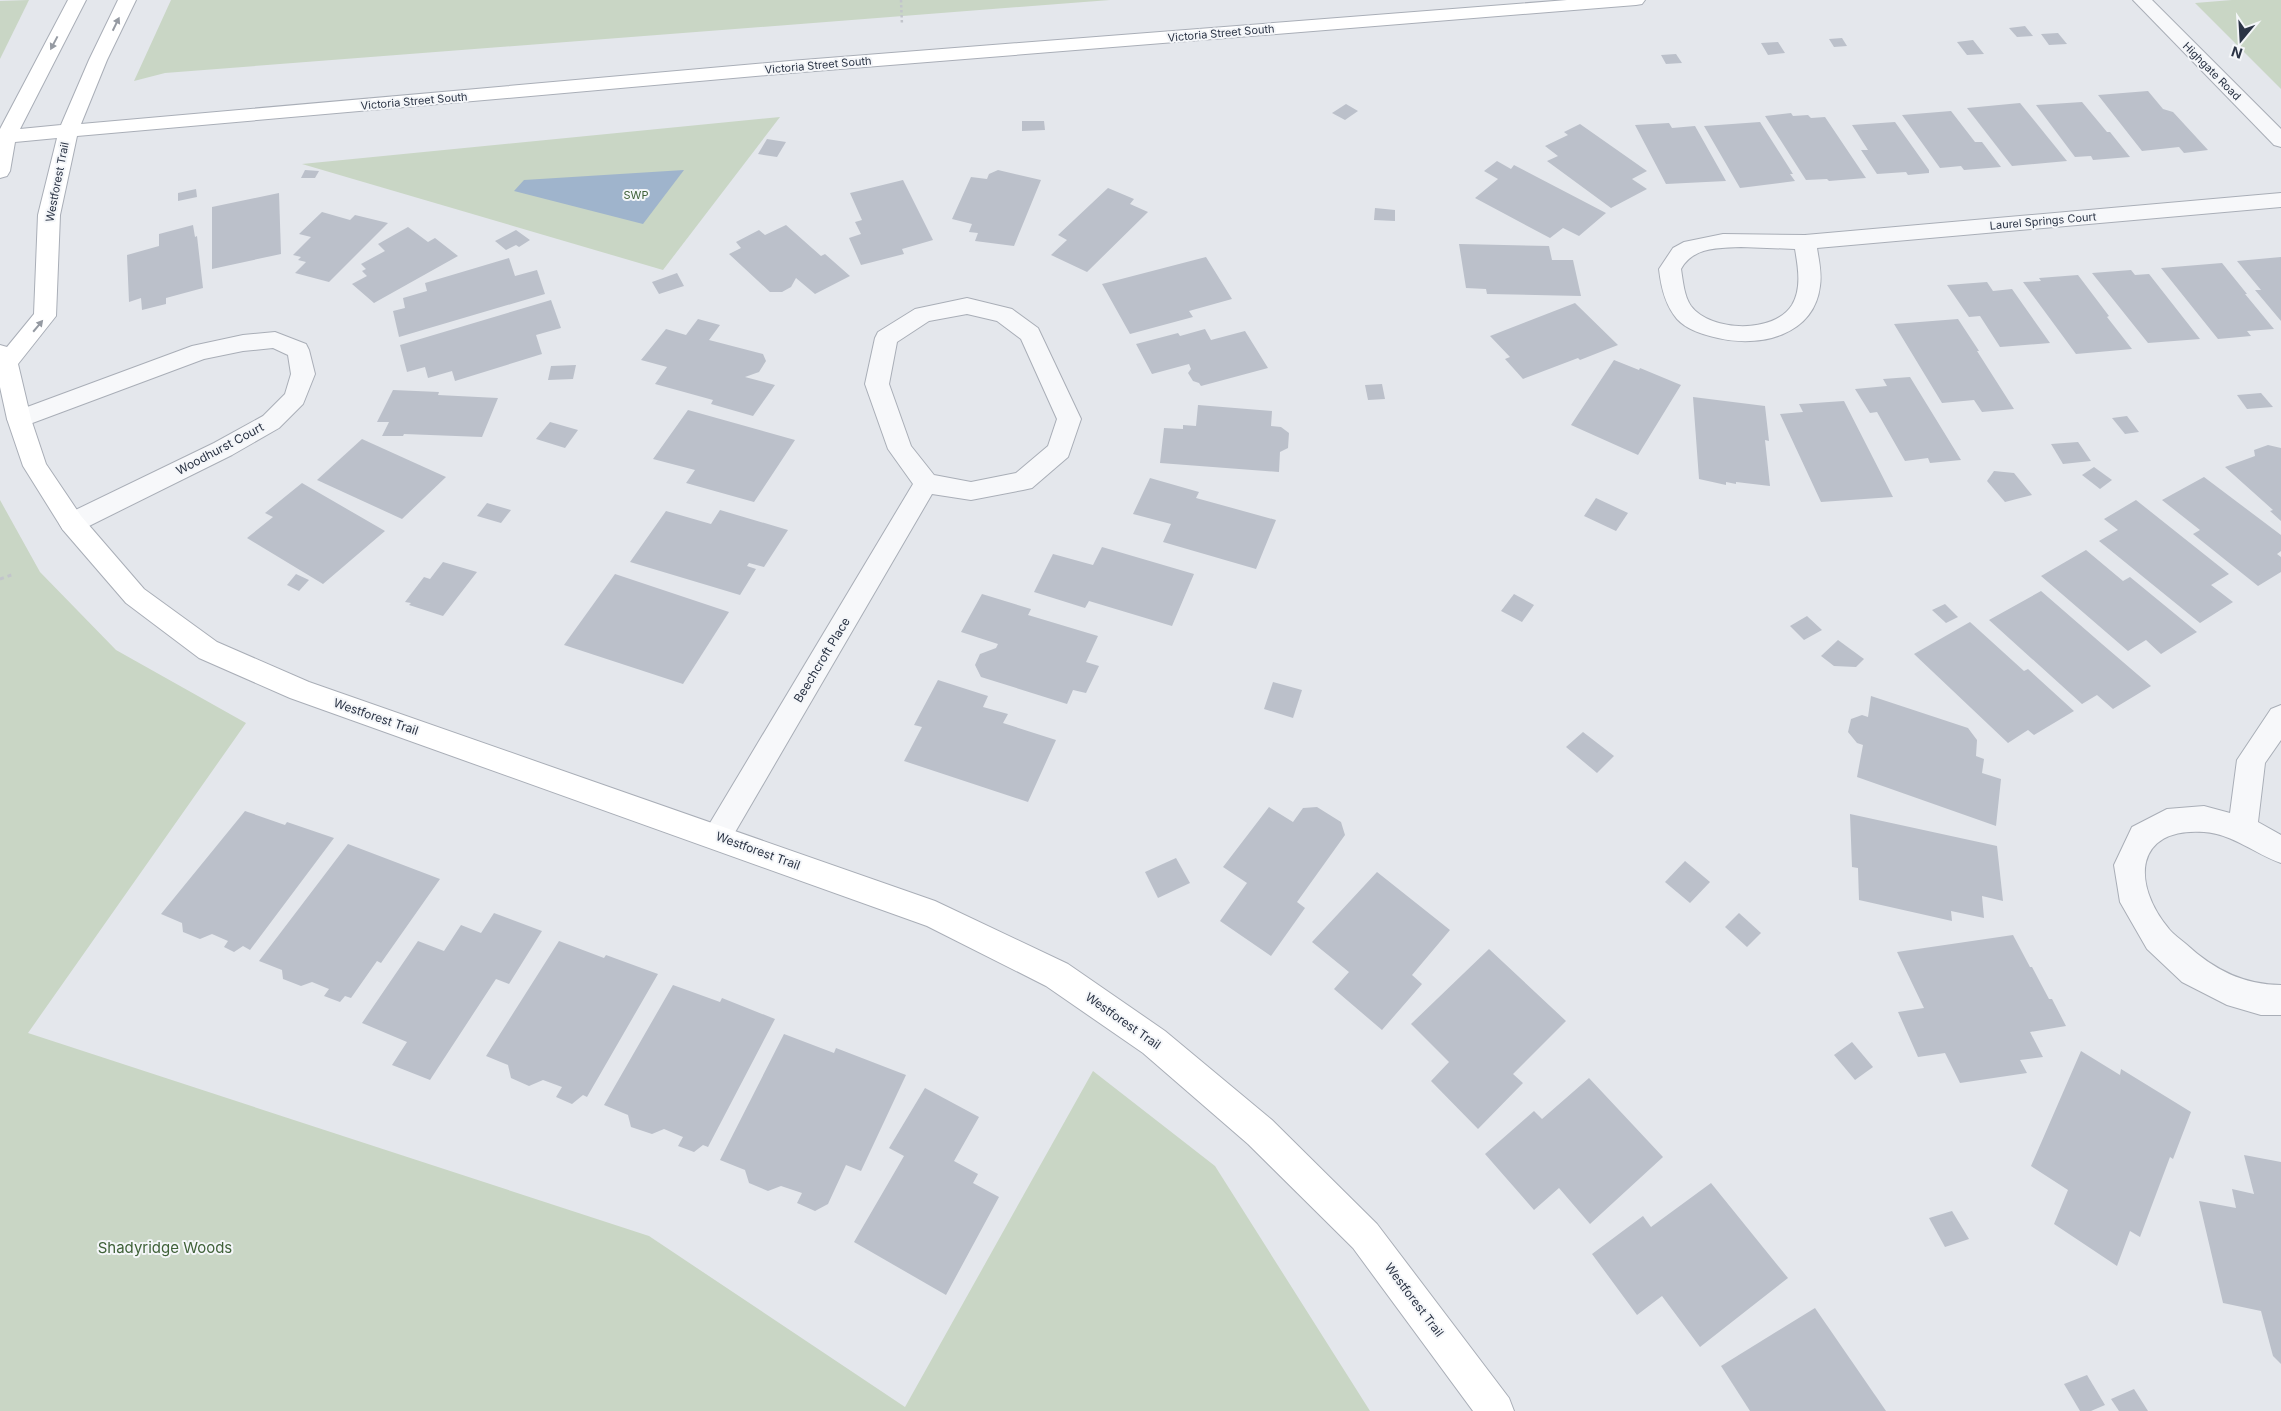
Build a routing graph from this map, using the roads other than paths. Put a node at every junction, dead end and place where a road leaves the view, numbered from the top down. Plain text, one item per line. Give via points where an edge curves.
1 (77, 0) edge
2 (128, 0) edge
3 (1636, 0) edge
4 (2142, 0) edge
5 (68, 132) junction
6 (3, 137) edge
7 (2281, 141) edge
8 (0, 171) edge
9 (2281, 200) edge
10 (1805, 242) junction
11 (3, 358) edge
12 (19, 419) junction
13 (926, 483) junction
14 (72, 522) junction
15 (2281, 717) edge
16 (2243, 829) junction
17 (717, 836) junction
18 (2281, 850) edge
19 (2281, 1000) edge
20 (1496, 1411) edge

1 -> 6 street
5 -> 2 street, Westforest Trail
3 - 5 street, Victoria Street South via 790,67
4 - 7 street, Highgate Road
5 - 6 street, Victoria Street South
11 -> 5 street, Westforest Trail via 45,316 49,215
6 - 8 street
9 - 10 street, Laurel Springs Court
10 - 10 street, Laurel Springs Court via 1707,242 1682,252 1670,269 1673,292 1684,313 1705,326 1730,334 1756,335 1780,329 1800,312 1808,292
11 - 12 street, Westforest Trail
12 - 14 street, Westforest Trail via 36,466
12 - 14 street, Woodhurst Court via 200,352 275,340 298,350 303,374 295,398 271,422 223,449
13 - 13 street via 971,491 1023,481 1060,451 1068,419 1030,334 1004,315 967,306 923,315 886,338 877,384 900,448
13 - 17 street, Beechcroft Place
14 - 17 street, Westforest Trail via 135,596 208,650 300,690
15 - 16 street via 2251,760
16 - 18 street
16 - 19 street via 2204,819 2167,822 2142,836 2129,865 2134,902 2158,940 2193,971 2227,990 2261,1000
17 - 20 street, Westforest Trail via 935,914 1057,975 1154,1042 1260,1132 1365,1236

